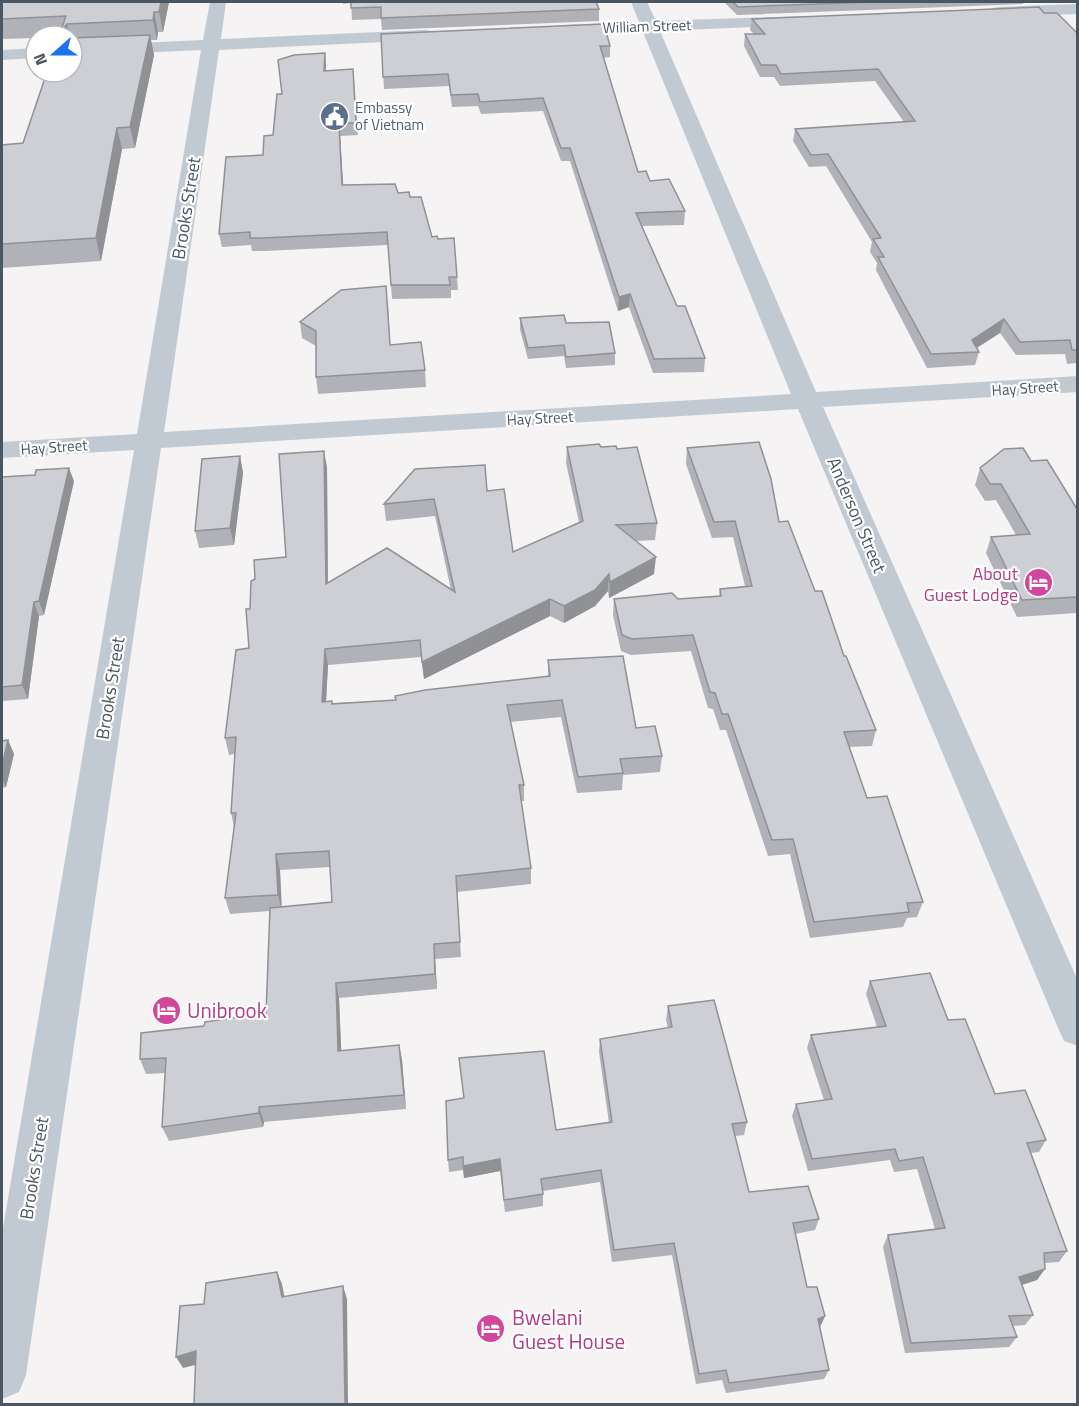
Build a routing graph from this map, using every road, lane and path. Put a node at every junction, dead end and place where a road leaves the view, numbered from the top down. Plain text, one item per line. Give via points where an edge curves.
1 (218, 2) edge
2 (1071, 9) edge
3 (985, 13) edge
4 (645, 14) edge
5 (818, 19) edge
6 (543, 30) edge
7 (436, 35) edge
8 (211, 44) junction
9 (84, 50) edge
10 (24, 54) edge
11 (2, 55) edge
12 (1077, 384) edge
13 (808, 403) junction
14 (150, 441) junction
15 (2, 450) edge
16 (1077, 1028) edge
17 (2, 1375) edge

1 - 8 street, Brooks Street
2 - 3 street
4 - 5 street, William Street
4 - 6 street, William Street
4 - 13 street, Anderson Street
7 - 8 street
8 - 9 street
8 - 14 street, Brooks Street
10 - 11 street
12 - 13 street, Hay Street
13 - 14 street, Hay Street
13 - 16 street, Anderson Street
14 - 15 street, Hay Street
14 - 17 street, Brooks Street

